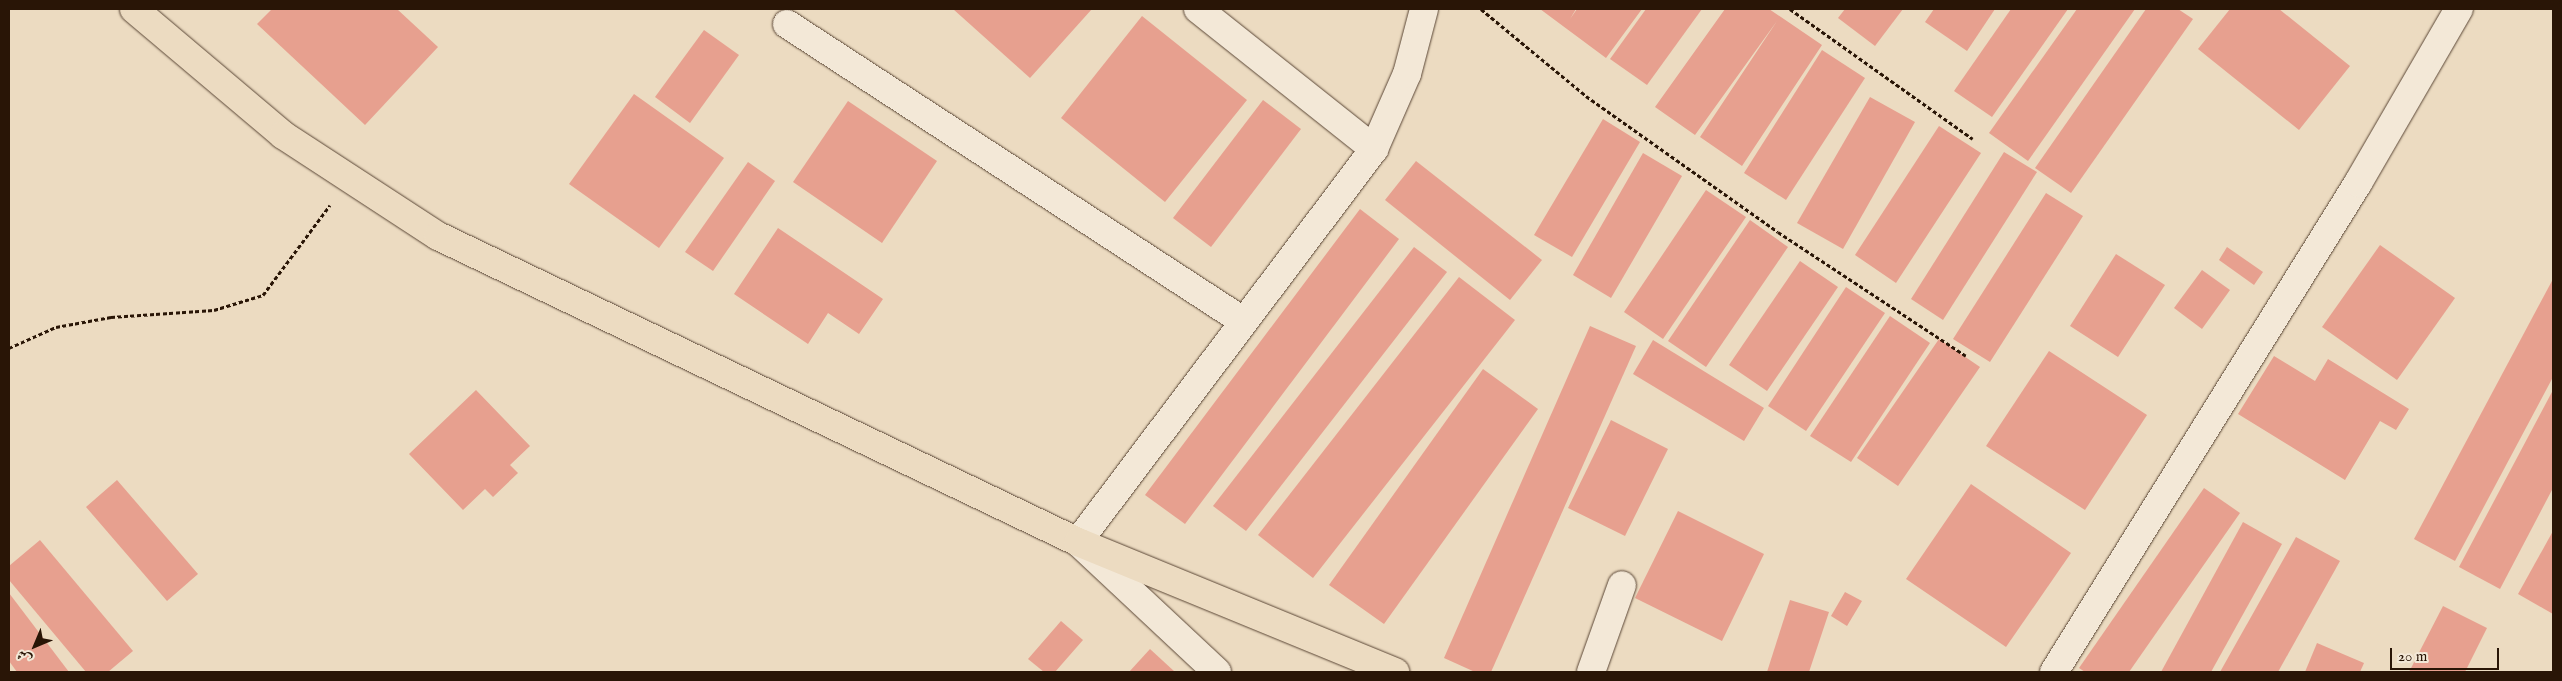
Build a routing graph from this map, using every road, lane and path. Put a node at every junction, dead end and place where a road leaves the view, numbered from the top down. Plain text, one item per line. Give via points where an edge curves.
1 (134, 9) edge
2 (1198, 9) edge
3 (1424, 9) edge
4 (1481, 9) edge
5 (1790, 9) edge
6 (2459, 9) edge
7 (787, 24) dead end
8 (1974, 139) dead end
9 (1374, 148) junction
10 (350, 179) junction
11 (1243, 321) junction
12 (9, 348) edge
13 (1966, 356) dead end
14 (1078, 542) junction
15 (1622, 585) dead end
16 (1217, 672) edge
17 (1395, 672) edge
18 (1591, 672) edge
19 (2054, 672) edge

1 - 10 main road via 283,135
2 - 9 street
3 - 9 street via 1407,74
4 - 13 path via 1586,96 1778,232
5 - 8 path
6 - 19 street via 2358,183
7 - 11 street
9 - 11 street
10 - 12 path via 263,295 214,310 112,317 56,326
10 - 14 main road via 438,236
11 - 14 street
14 - 16 street
14 - 17 main road
15 - 18 street

